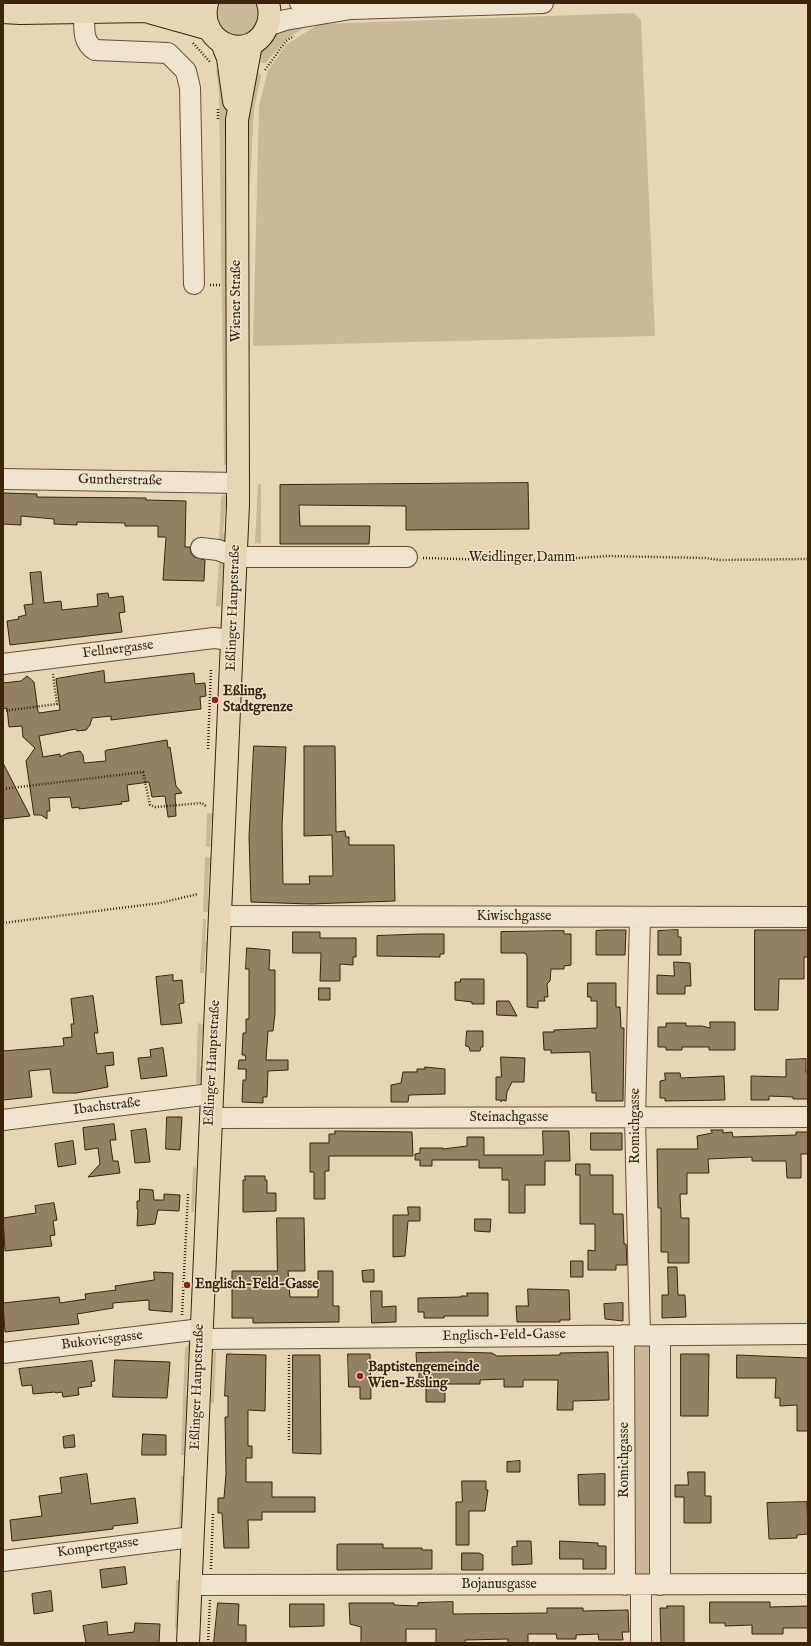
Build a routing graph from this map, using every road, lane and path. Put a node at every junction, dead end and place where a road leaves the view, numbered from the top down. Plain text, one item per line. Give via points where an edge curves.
1 (190, 3) edge
2 (207, 3) edge
3 (268, 3) edge
4 (300, 3) edge
5 (543, 3) edge
6 (40, 5) edge
7 (78, 6) edge
8 (351, 9) junction
9 (3, 10) edge
10 (148, 11) junction
11 (267, 26) junction
12 (297, 34) dead end
13 (216, 36) junction
14 (191, 41) dead end
15 (251, 44) junction
16 (214, 66) dead end
17 (264, 76) dead end
18 (237, 120) junction
19 (194, 284) dead end
20 (3, 479) edge
21 (238, 483) junction
22 (202, 548) dead end
23 (236, 557) junction
24 (407, 557) joint
25 (808, 559) edge
26 (232, 640) junction
27 (51, 658) junction
28 (3, 664) edge
29 (3, 711) edge
30 (3, 789) edge
31 (225, 808) junction
32 (198, 894) dead end
33 (220, 916) junction
34 (808, 917) edge
35 (640, 918) junction
36 (3, 923) edge
37 (211, 1094) junction
38 (808, 1117) edge
39 (210, 1118) junction
40 (635, 1118) junction
41 (3, 1120) edge
42 (188, 1193) dead end
43 (194, 1329) junction
44 (808, 1334) edge
45 (632, 1335) junction
46 (660, 1336) junction
47 (289, 1338) junction
48 (3, 1353) edge
49 (289, 1440) dead end
50 (192, 1537) junction
51 (3, 1561) edge
52 (808, 1584) edge
53 (190, 1585) junction
54 (642, 1585) junction
55 (210, 1592) dead end
56 (188, 1643) edge
57 (208, 1643) edge
58 (641, 1643) edge

1 - 10 main road
2 - 13 main road, Wiener Straße via 205,16
3 - 11 main road
4 - 8 street
5 - 8 street
6 - 7 main road via 75,13
6 - 9 main road
6 - 9 main road via 20,14
7 - 10 main road
7 - 19 street via 85,38 95,50 168,53 186,71 190,88
8 - 11 street via 285,20
10 - 13 main road
11 - 15 main road via 260,37
12 - 17 path via 286,41 275,54 265,68
13 - 15 main road via 235,46
13 - 18 main road, Wiener Straße via 228,58
14 - 16 path
15 - 18 main road, Wiener Straße
18 - 21 main road, Wiener Straße
20 - 21 street, Guntherstraße
21 - 23 main road, Eßlinger Hauptstraße
22 - 23 street via 218,550
23 - 24 street
23 - 26 main road, Eßlinger Hauptstraße
24 - 25 path, Weidlinger Damm via 532,561 608,556 720,560
26 - 27 street, Fellnergasse via 214,638
26 - 31 main road, Eßlinger Hauptstraße
27 - 28 street, Fellnergasse
27 - 29 path via 57,704
30 - 31 path via 143,772 150,805 155,807 202,803 206,807
31 - 33 main road, Eßlinger Hauptstraße
32 - 36 path via 160,903
33 - 35 street, Kiwischgasse
33 - 37 main road, Eßlinger Hauptstraße
34 - 35 street, Kiwischgasse
35 - 40 street, Romichgasse
37 - 39 main road, Eßlinger Hauptstraße
37 - 41 street, Ibachstraße
38 - 40 street, Steinachgasse
39 - 40 street, Steinachgasse
39 - 43 main road, Eßlinger Hauptstraße
40 - 45 street, Romichgasse
42 - 43 path
43 - 47 street, Englisch-Feld-Gasse
43 - 48 street, Bukovicsgasse
43 - 50 main road, Eßlinger Hauptstraße
44 - 46 street, Englisch-Feld-Gasse
45 - 46 street, Englisch-Feld-Gasse
45 - 47 street, Englisch-Feld-Gasse
45 - 54 street, Romichgasse
46 - 54 street
47 - 49 path
50 - 51 street, Kompertgasse
50 - 53 main road, Eßlinger Hauptstraße
52 - 54 street, Bojanusgasse
53 - 54 street, Bojanusgasse
53 - 56 main road, Eßlinger Hauptstraße
54 - 58 street
55 - 57 path

